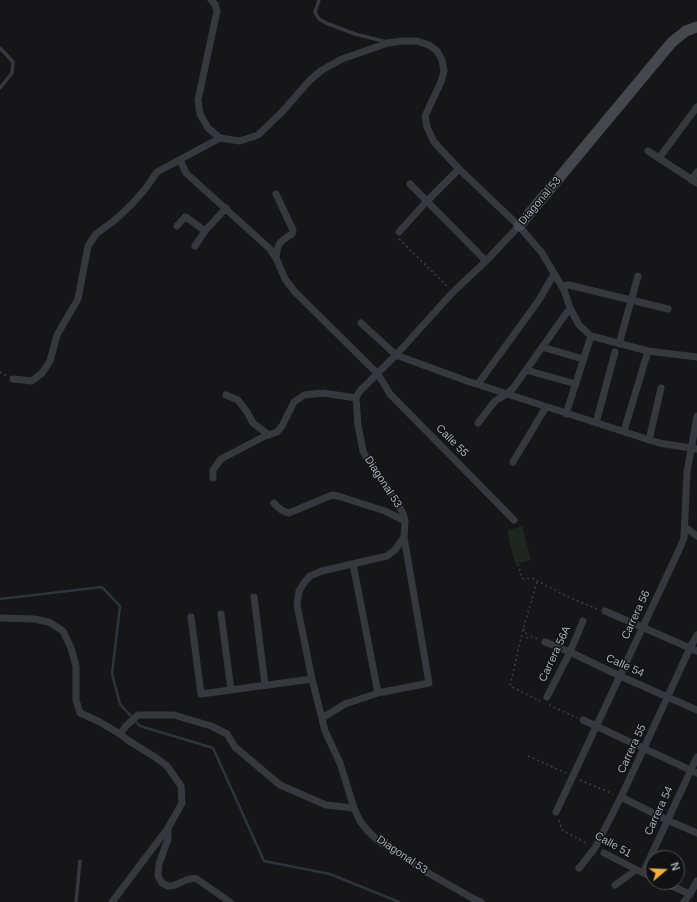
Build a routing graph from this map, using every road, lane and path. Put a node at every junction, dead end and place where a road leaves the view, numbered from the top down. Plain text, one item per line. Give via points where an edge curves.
1 (211, 0) edge
2 (319, 0) edge
3 (697, 27) edge
4 (388, 43) junction
5 (0, 48) edge
6 (0, 88) edge
7 (697, 107) edge
8 (220, 138) junction
9 (648, 151) dead end
10 (659, 158) junction
11 (180, 160) junction
12 (459, 169) junction
13 (697, 172) edge
14 (694, 182) edge
15 (410, 184) dead end
16 (276, 194) dead end
17 (427, 201) junction
18 (226, 208) junction
19 (177, 226) dead end
20 (519, 226) junction
21 (205, 231) junction
22 (399, 232) joint
23 (195, 246) dead end
24 (276, 258) junction
25 (486, 261) junction
26 (554, 274) junction
27 (638, 276) dead end
28 (562, 286) junction
29 (453, 292) junction
30 (631, 300) junction
31 (570, 308) junction
32 (668, 309) dead end
33 (361, 323) dead end
34 (591, 336) junction
35 (619, 344) junction
36 (542, 347) junction
37 (648, 351) junction
38 (615, 352) dead end
39 (396, 355) junction
40 (697, 357) edge
41 (583, 359) junction
42 (526, 370) junction
43 (378, 374) junction
44 (13, 379) dead end
45 (478, 384) junction
46 (576, 384) junction
47 (661, 388) dead end
48 (507, 394) junction
49 (226, 395) dead end
50 (356, 398) junction
51 (546, 406) junction
52 (566, 414) junction
53 (697, 416) edge
54 (478, 423) dead end
55 (596, 423) junction
56 (624, 431) junction
57 (269, 435) junction
58 (649, 440) junction
59 (694, 449) edge
60 (513, 462) dead end
61 (213, 478) dead end
62 (274, 503) dead end
63 (514, 520) dead end
64 (404, 521) junction
65 (684, 527) junction
66 (697, 529) edge
67 (697, 536) edge
68 (404, 537) junction
69 (353, 564) junction
70 (518, 564) dead end
71 (537, 582) junction
72 (254, 597) dead end
73 (605, 611) joint
74 (221, 614) dead end
75 (191, 617) dead end
76 (0, 618) edge
77 (583, 621) dead end
78 (642, 628) junction
79 (523, 629) junction
80 (697, 635) edge
81 (545, 642) joint
82 (693, 650) edge
83 (570, 652) junction
84 (620, 676) junction
85 (312, 679) junction
86 (265, 685) junction
87 (230, 690) junction
88 (378, 693) junction
89 (668, 697) junction
90 (545, 699) joint
91 (550, 705) dead end
92 (697, 710) edge
93 (322, 718) junction
94 (583, 720) joint
95 (596, 726) junction
96 (120, 734) junction
97 (644, 748) junction
98 (697, 757) edge
99 (694, 772) edge
100 (621, 797) junction
101 (354, 808) junction
102 (556, 812) joint
103 (667, 820) junction
104 (168, 828) junction
105 (697, 833) edge
106 (595, 848) junction
107 (604, 853) dead end
108 (80, 861) dead end
109 (579, 868) dead end
110 (636, 870) junction
111 (642, 873) junction
112 (645, 874) edge
113 (697, 881) edge
114 (615, 885) dead end
115 (681, 890) edge
116 (690, 894) junction
117 (76, 902) edge
118 (112, 902) edge
119 (230, 902) edge
120 (481, 902) edge
121 (684, 902) edge

1 - 8 street via 217,11 198,100 200,114 208,128
2 - 4 lane via 315,12 322,21
3 - 20 street, Diagonal 53 via 686,31 672,42
4 - 8 street via 342,59 322,70 258,135 240,141
4 - 12 street via 417,41 429,45 442,60 444,71 441,82 425,116 434,142
5 - 6 lane via 13,62 12,73
7 - 10 street
8 - 11 street
9 - 10 street
10 - 14 street
11 - 18 street, Calle 55 via 186,173
11 - 44 street via 157,172 132,204 96,234 88,246 78,299 57,335 50,361 42,374 32,381
12 - 17 street
12 - 20 street
13 - 14 street
15 - 17 street
16 - 24 street via 293,230 292,234 280,242
17 - 22 street
17 - 25 street
18 - 21 street
18 - 24 street, Calle 55 via 270,249
19 - 21 street via 186,217
20 - 25 street, Diagonal 53
20 - 26 street via 542,253
21 - 23 street
22 - 29 path via 399,239
24 - 43 street, Calle 55 via 285,279 295,292
25 - 29 street, Diagonal 53
26 - 28 street
26 - 45 street via 539,300
27 - 30 street
28 - 30 street via 569,285
28 - 31 street
29 - 39 street, Diagonal 53
30 - 32 street
30 - 35 street
31 - 34 street via 579,325
31 - 36 street
33 - 39 street
34 - 35 street
34 - 41 street
35 - 37 street
36 - 41 street
36 - 42 street
37 - 40 street
37 - 56 street
38 - 55 street
39 - 43 street, Diagonal 53
39 - 45 street
41 - 46 street
42 - 46 street
42 - 48 street
43 - 50 street, Diagonal 53
43 - 63 street, Calle 55 via 390,394
45 - 48 street
46 - 52 street
47 - 58 street
48 - 51 street
48 - 54 street via 495,401
49 - 57 street via 238,400 253,423
50 - 57 street via 323,393 304,395 294,402 277,432
50 - 64 street, Diagonal 53 via 363,451 403,513
51 - 52 street
51 - 60 street
52 - 55 street
53 - 59 street, Carrera 56
55 - 56 street
56 - 58 street
57 - 61 street via 221,459 213,470
58 - 59 street
59 - 65 street, Carrera 56 via 687,472
62 - 64 street via 279,509 289,513 332,495 385,511
64 - 68 street, Diagonal 53
65 - 66 street
65 - 67 street
65 - 78 street, Carrera 56 via 684,538
68 - 69 street, Diagonal 53 via 387,556
68 - 88 street via 429,683
69 - 85 street, Diagonal 53 via 310,576 300,591 297,605
69 - 88 street
70 - 71 path via 522,578 532,578
71 - 73 path
71 - 79 path
72 - 86 street
73 - 78 street
74 - 87 street
75 - 87 street via 201,694
76 - 96 street via 49,622 63,631 76,666 76,700 80,713 98,720
77 - 83 street, Carrera 56A
78 - 82 street
78 - 84 street, Carrera 56
79 - 81 path via 527,638 530,636
79 - 90 path via 510,686
80 - 82 street, Carrera 55
81 - 83 street, Calle 54
82 - 89 street, Carrera 55
83 - 84 street, Calle 54
83 - 90 street, Carrera 56A
84 - 89 street, Calle 54
84 - 95 street, Carrera 56
85 - 86 street
85 - 93 street, Diagonal 53
86 - 87 street
88 - 93 street via 345,704
89 - 92 street, Calle 54
89 - 97 street, Carrera 55
91 - 94 path
93 - 101 street, Diagonal 53
94 - 95 street
95 - 97 street
95 - 102 street, Carrera 56
96 - 101 street via 138,715 174,715 211,726 227,734 235,747 280,785 326,805
96 - 104 street via 167,766 181,786 182,803
97 - 99 street
97 - 100 street, Carrera 55
98 - 99 street, Carrera 54
99 - 103 street, Carrera 54
100 - 103 street
100 - 106 street, Carrera 55
101 - 120 street, Diagonal 53 via 360,821 377,840 430,874
102 - 106 path, Calle 51 via 562,830
103 - 105 street
103 - 111 street, Carrera 54
104 - 118 street
104 - 119 street via 168,839 159,864 158,876 162,883 168,886 187,879 197,879
106 - 109 street, Carrera 55
107 - 110 street, Calle 51
108 - 117 lane
110 - 111 street, Calle 51
110 - 114 street
111 - 112 street, Calle 51
113 - 116 street
115 - 116 street
116 - 121 street

